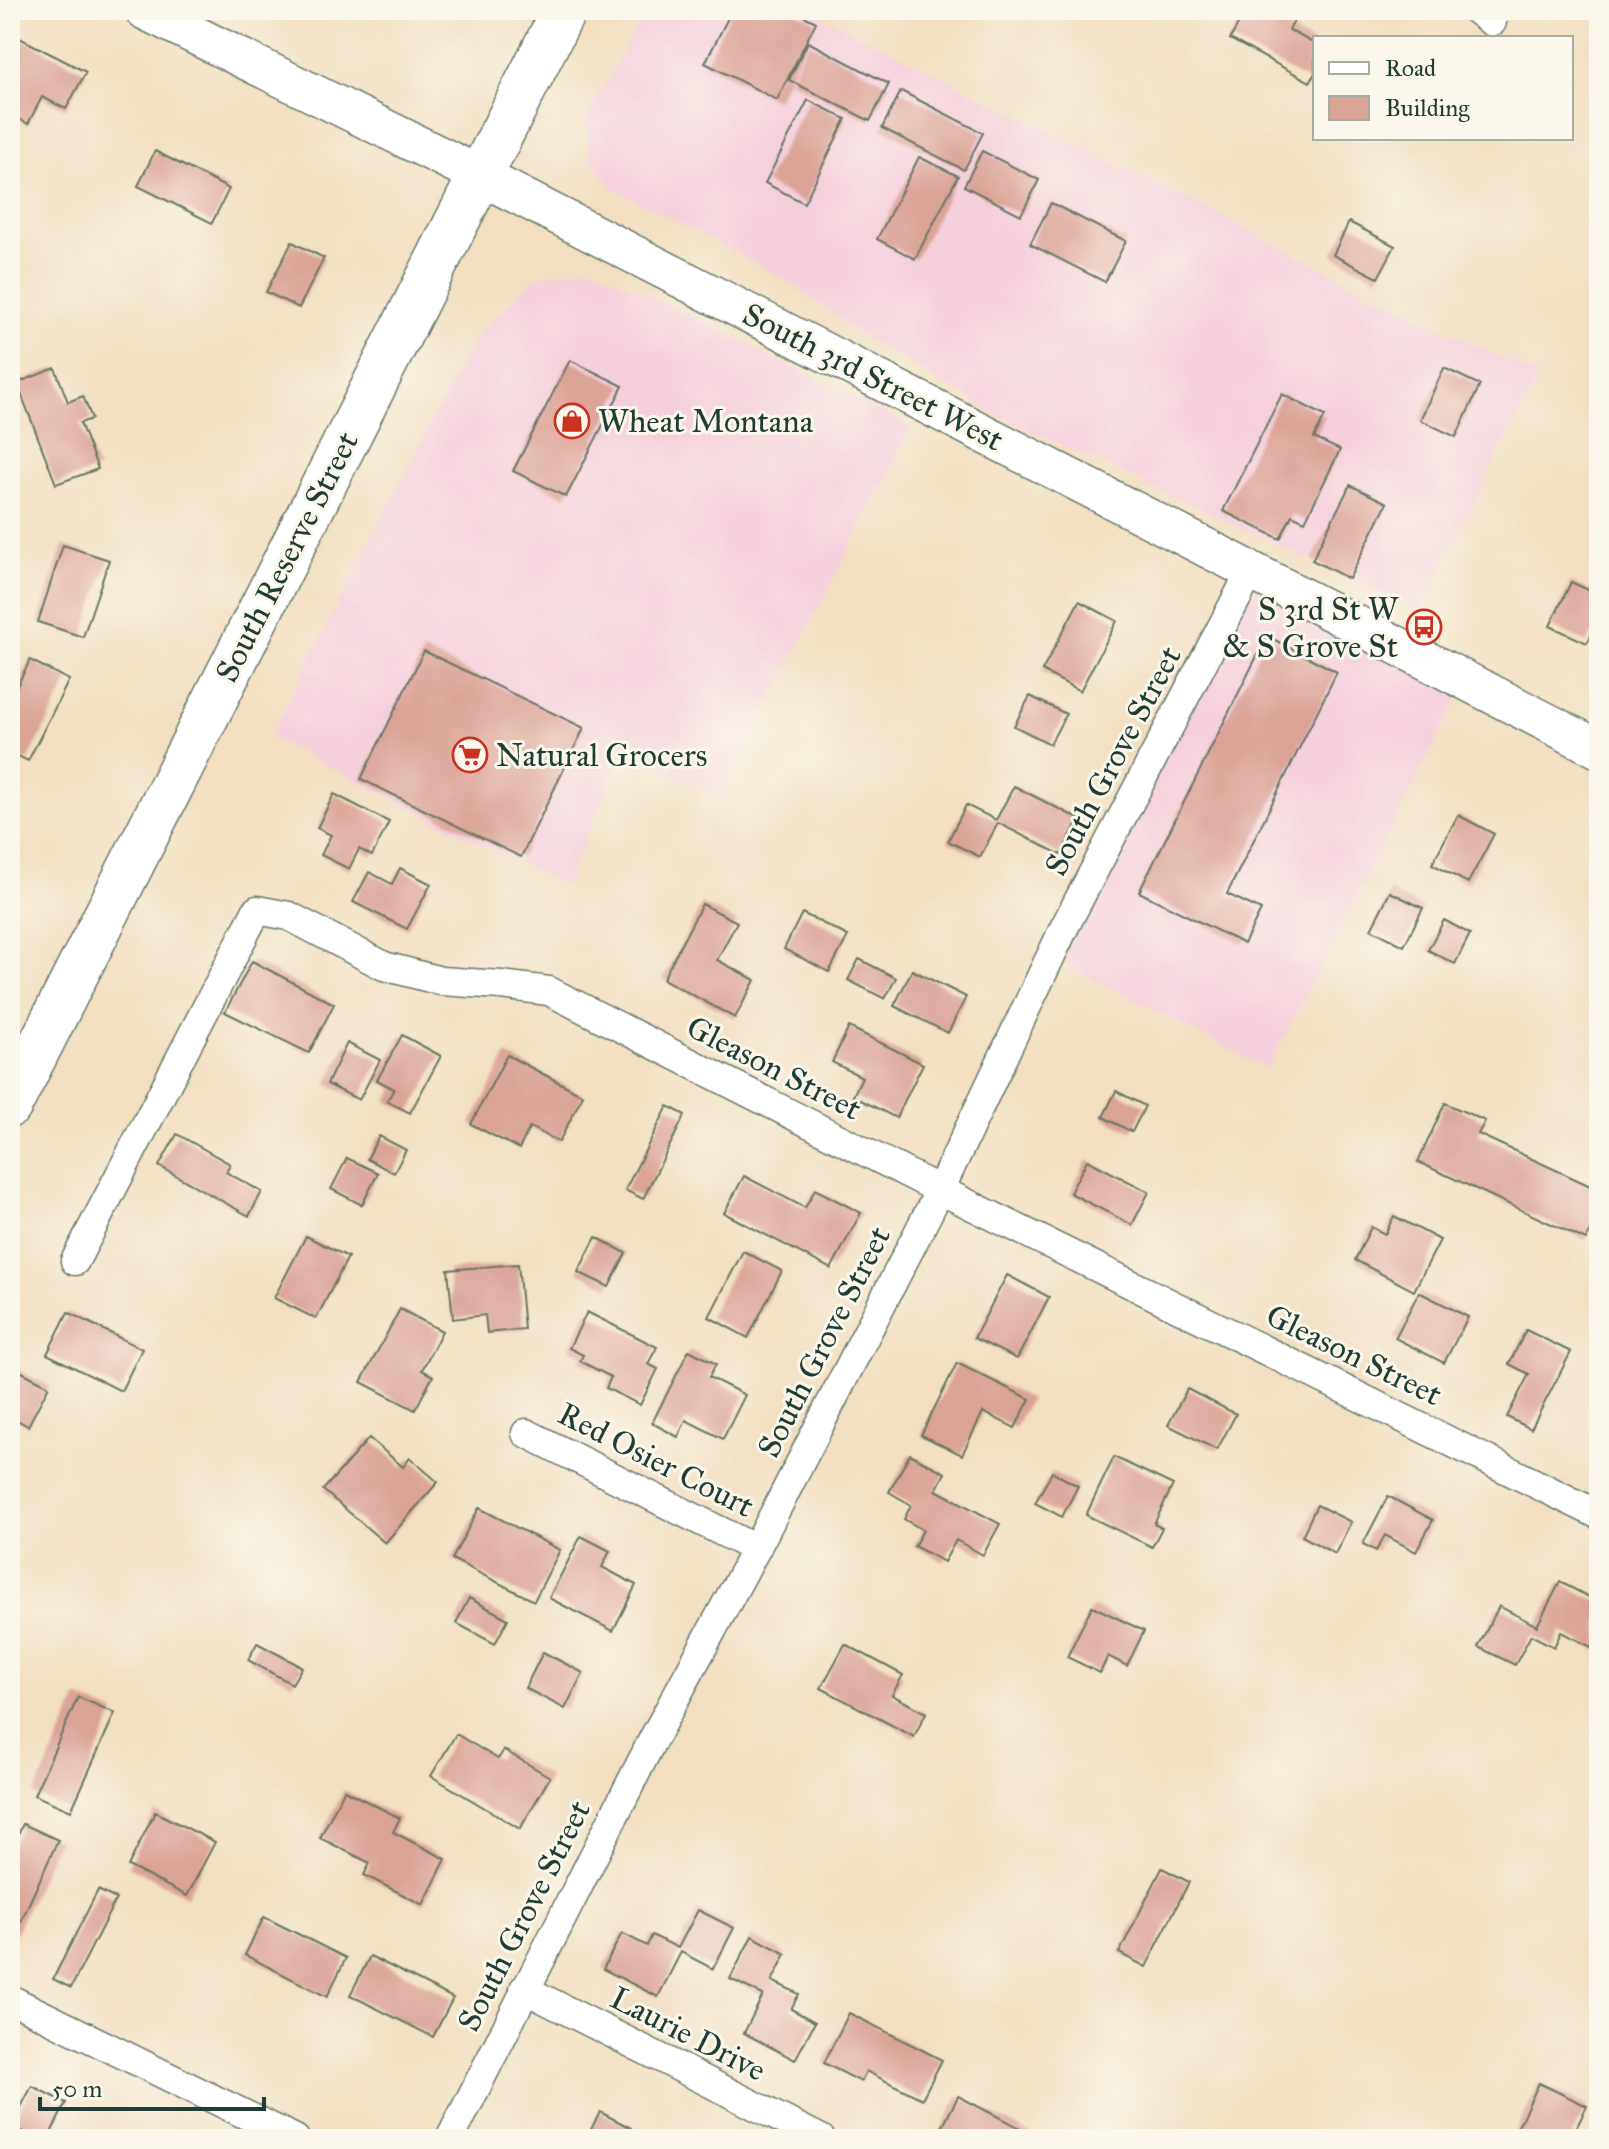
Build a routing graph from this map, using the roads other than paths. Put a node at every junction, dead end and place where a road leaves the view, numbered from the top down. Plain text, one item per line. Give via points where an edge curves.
1 (144, 10) edge
2 (564, 10) edge
3 (479, 175) junction
4 (1251, 571) junction
5 (1599, 749) edge
6 (10, 1105) edge
7 (940, 1190) junction
8 (75, 1261) dead end
9 (526, 1433) dead end
10 (1599, 1515) edge
11 (756, 1549) junction
12 (524, 1989) junction
13 (10, 1999) edge
14 (295, 2139) edge
15 (450, 2139) edge
16 (821, 2139) edge

1 - 3 street, South 3rd Street West
2 - 3 highway, South Reserve Street
3 - 4 street, South 3rd Street West
3 - 6 highway, South Reserve Street
4 - 5 street, South 3rd Street West
4 - 7 street, South Grove Street via 1065,926
7 - 8 street, Gleason Street via 549,991 441,981 384,966 289,916 257,910
7 - 10 street, Gleason Street
7 - 11 street, South Grove Street
9 - 11 street, Red Osier Court
11 - 12 street, South Grove Street
12 - 15 street, South Grove Street
12 - 16 street, Laurie Drive
13 - 14 street

